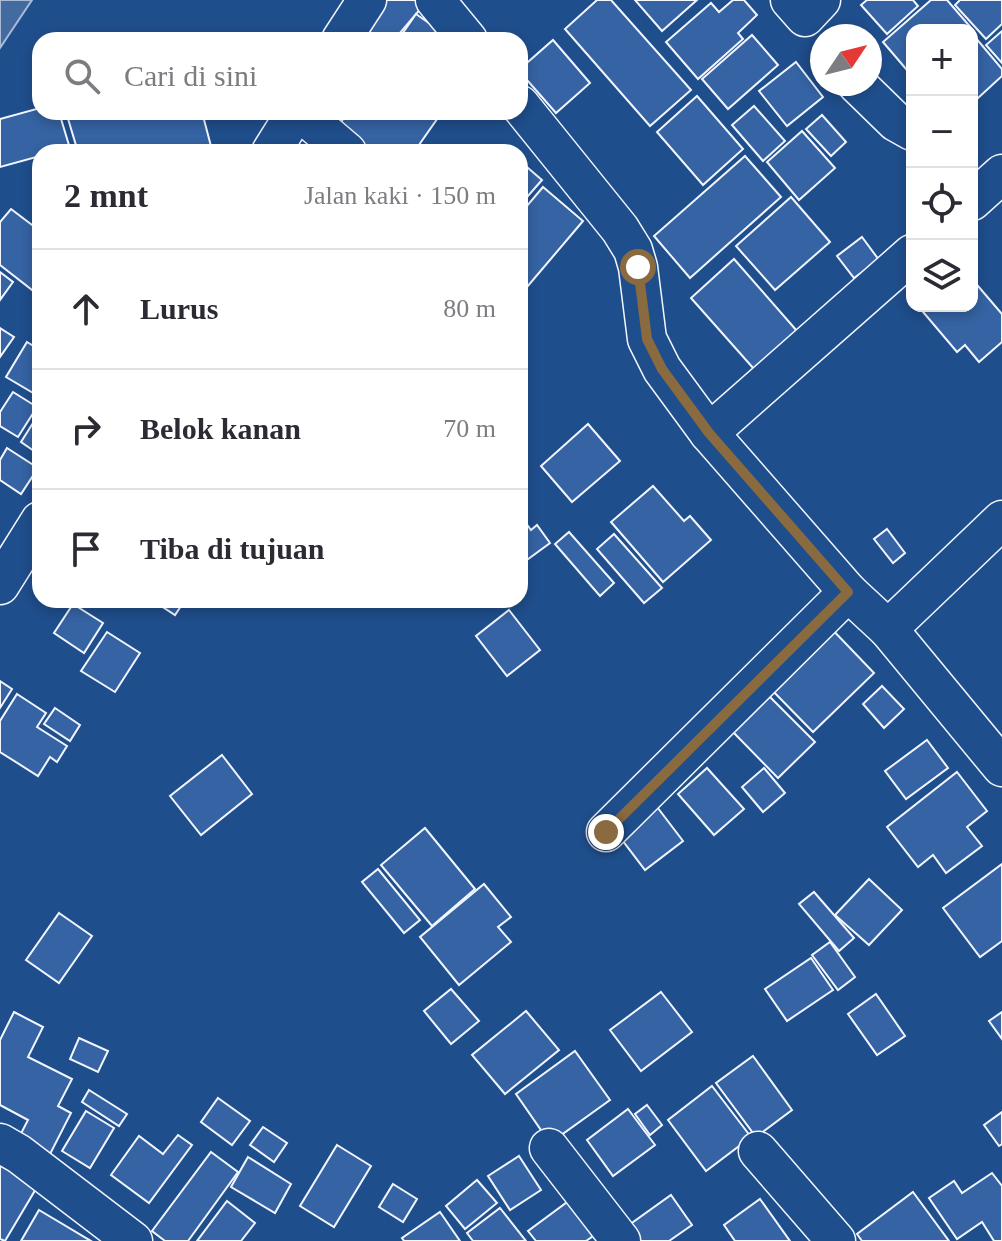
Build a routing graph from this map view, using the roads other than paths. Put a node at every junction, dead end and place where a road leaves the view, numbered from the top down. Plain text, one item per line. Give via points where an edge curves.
1 (367, 0) edge
2 (435, 0) edge
3 (346, 32) edge
4 (461, 32) edge
5 (869, 96) edge
6 (528, 115) edge
7 (293, 120) edge
8 (308, 120) edge
9 (906, 128) edge
10 (276, 144) edge
11 (337, 144) edge
12 (1002, 174) edge
13 (978, 196) edge
14 (906, 259) edge
15 (709, 433) junction
16 (1002, 520) edge
17 (32, 534) edge
18 (0, 585) edge
19 (848, 592) junction
20 (888, 629) junction
21 (1002, 767) edge
22 (606, 832) dead end
23 (0, 1143) edge
24 (549, 1148) dead end
25 (758, 1151) dead end
26 (133, 1241) edge
27 (621, 1241) edge
28 (836, 1241) edge

1 - 3 street
2 - 4 street
5 - 9 street
6 - 15 street via 633,250 653,354
7 - 10 street
8 - 11 street
12 - 13 street
14 - 15 street
15 - 19 street
16 - 20 street
17 - 18 street
19 - 20 street
19 - 22 street
20 - 21 street
23 - 26 street
24 - 27 street
25 - 28 street

